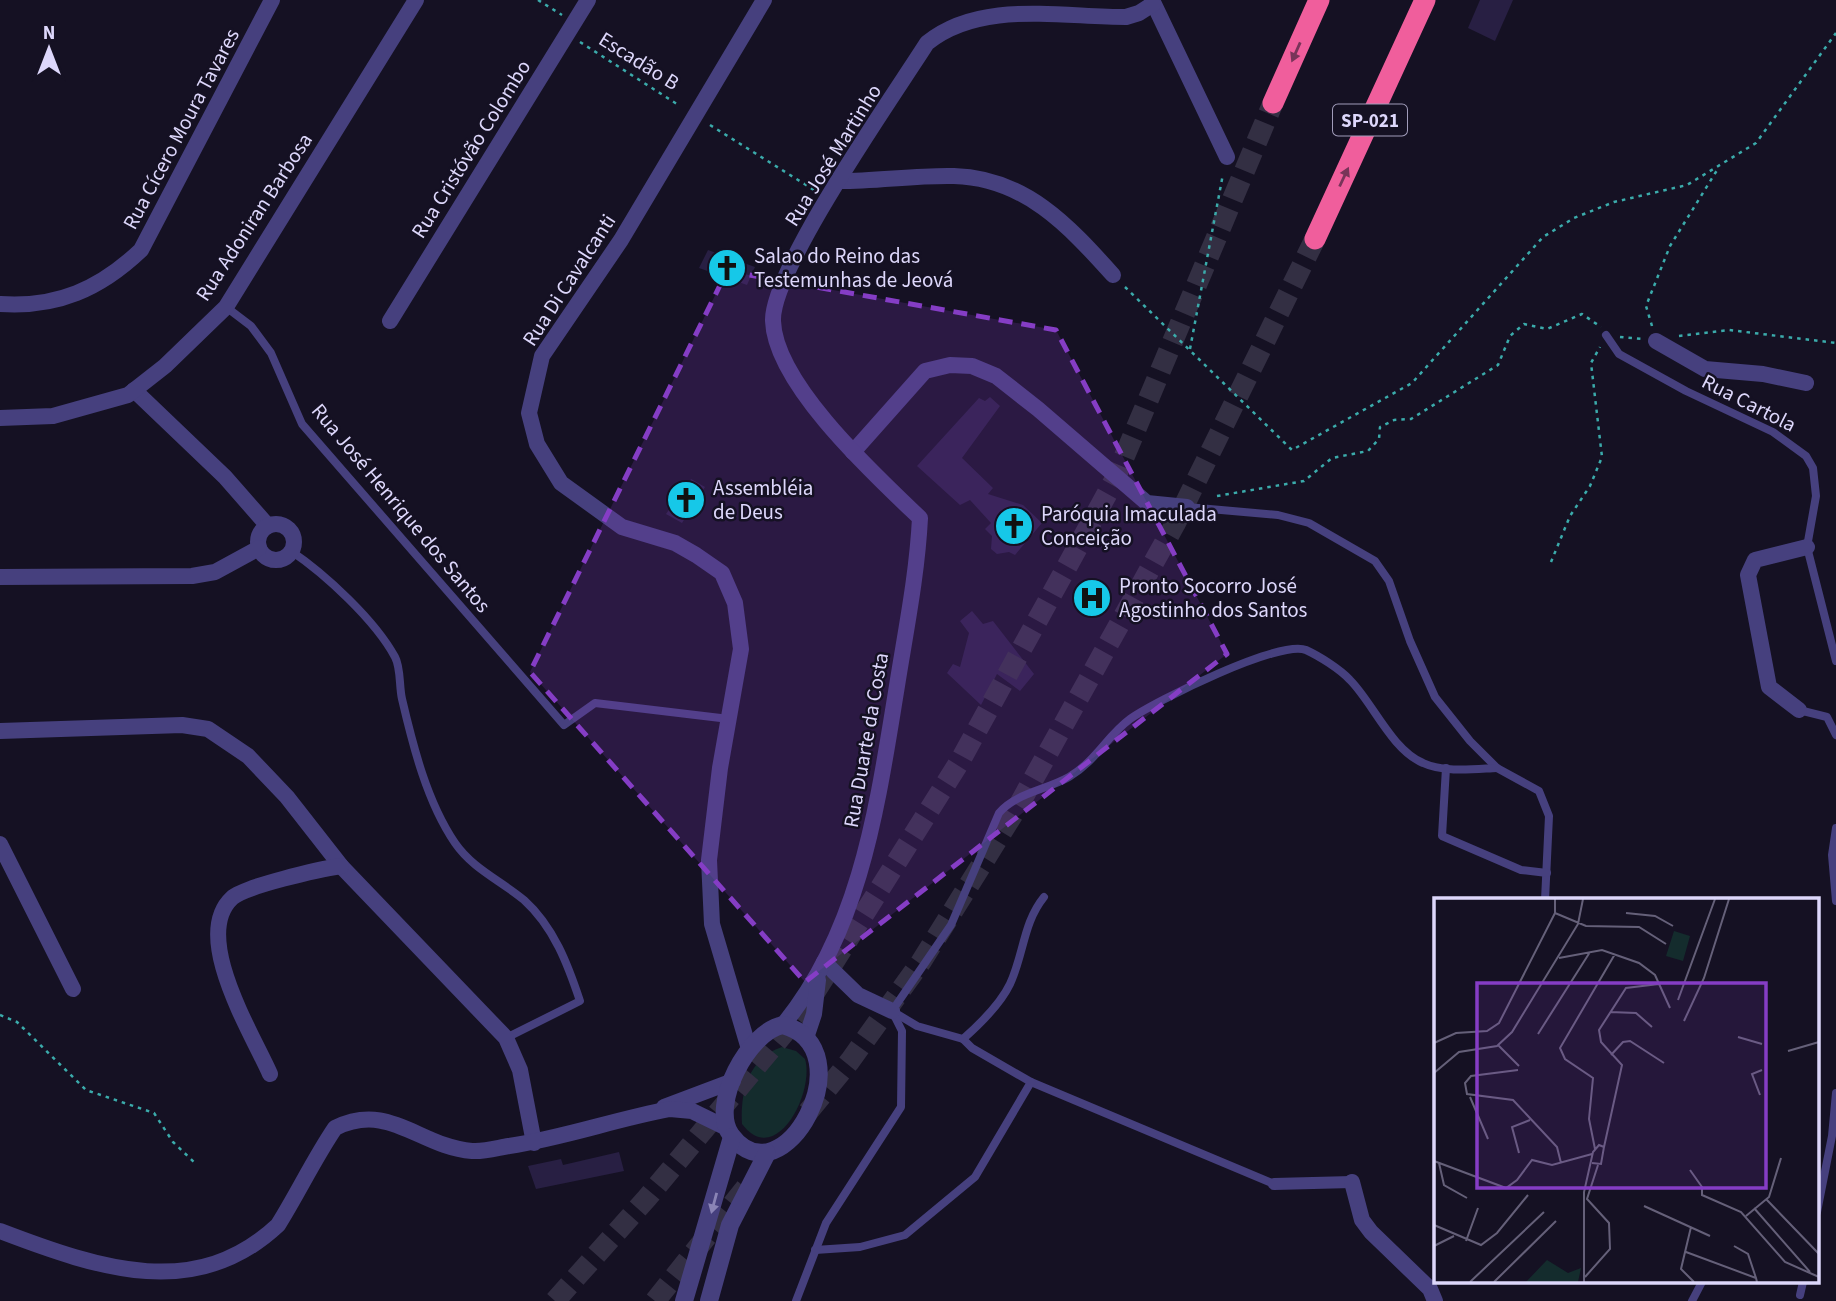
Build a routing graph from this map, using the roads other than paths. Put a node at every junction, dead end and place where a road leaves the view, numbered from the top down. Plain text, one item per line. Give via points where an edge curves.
1 (272, 0) edge
2 (416, 0) edge
3 (588, 0) edge
4 (764, 0) edge
5 (1319, 0) edge
6 (1425, 0) edge
7 (1152, 2) edge
8 (1273, 103) tunnel mouth
9 (1227, 157) road end
10 (840, 181) junction
11 (1315, 239) tunnel mouth
12 (1113, 275) road end
13 (0, 304) edge
14 (226, 307) junction
15 (390, 321) dead end
16 (1606, 335) road end
17 (1656, 341) road end
18 (1806, 383) dead end
19 (134, 390) junction
20 (0, 418) edge
21 (853, 452) junction
22 (1187, 507) joint
23 (920, 518) joint
24 (268, 526) junction
25 (1807, 547) junction
26 (259, 548) junction
27 (291, 551) junction
28 (0, 577) edge
29 (1836, 661) edge
30 (1799, 710) joint
31 (729, 719) junction
32 (0, 731) edge
33 (1836, 735) edge
34 (1446, 768) junction
35 (1497, 768) junction
36 (1836, 828) edge
37 (0, 844) edge
38 (341, 866) junction
39 (1547, 873) junction
40 (1044, 897) dead end
41 (1545, 898) edge
42 (1836, 901) edge
43 (821, 968) junction
44 (73, 989) dead end
45 (892, 1011) junction
46 (783, 1025) junction
47 (807, 1035) junction
48 (506, 1038) junction
49 (963, 1039) junction
50 (749, 1049) junction
51 (270, 1074) dead end
52 (733, 1081) junction
53 (1031, 1082) junction
54 (1836, 1093) edge
55 (649, 1113) junction
56 (730, 1133) junction
57 (534, 1143) junction
58 (767, 1153) junction
59 (1352, 1182) joint
60 (1274, 1184) joint
61 (1818, 1207) edge
62 (0, 1231) edge
63 (816, 1250) junction
64 (225, 1277) dead end
65 (1701, 1284) edge
66 (1803, 1284) edge
67 (125, 1285) dead end
68 (1800, 1295) dead end
69 (684, 1301) edge
70 (709, 1301) edge
71 (796, 1301) edge
72 (1435, 1301) edge
73 (1692, 1301) edge

1 - 13 street, Rua Cícero Moura Tavares via 141,250 117,272 61,301 30,307
2 - 14 street, Rua Adoniran Barbosa
3 - 15 street, Rua Cristóvão Colombo
4 - 31 street, Rua Di Cavalcanti via 621,240 542,356 529,413 537,444 561,483 622,527 675,543 722,573 735,603 741,649
5 -> 8 highway
11 -> 6 highway, SP-021
7 - 9 street
7 - 10 street, Rua José Martinho via 1126,17 993,11 944,27 927,43
10 - 12 street via 952,175 1011,187 1068,225
10 - 21 street, Rua José Martinho via 786,274 773,321 790,374
14 - 19 street, Rua Adoniran Barbosa
14 - 31 lane, Rua José Henrique dos Santos via 251,326 271,353 302,424 564,725 595,703
16 - 25 lane, Rua Cartola via 1619,354 1773,432 1806,456 1814,467 1816,496
17 - 18 street via 1705,369
19 - 20 street, Rua Adoniran Barbosa via 53,416
19 - 24 street via 225,477
21 - 22 street via 925,371 972,366 996,376 1147,503
21 - 23 street, Rua José Martinho
22 - 35 lane via 1278,515 1309,523 1375,561 1389,581 1435,697
23 - 43 street, Rua Duarte da Costa via 875,820 862,870
24 - 26 street via 258,538
24 - 27 street via 288,528 293,537
25 - 29 lane, Rua Cartola
25 - 30 street via 1755,560 1748,575 1769,687
26 - 27 street via 272,559
26 - 28 street via 215,572 192,576
27 - 48 lane via 319,570 396,658 418,756 454,842 470,862 524,901 564,953 580,1001
30 - 33 lane via 1827,717
31 - 50 street, Rua Di Cavalcanti via 709,860 712,924
32 - 38 street via 182,725 208,729 248,755
34 - 35 lane
34 - 39 lane via 1441,836 1521,870
34 - 45 lane via 1423,763 1387,732 1350,679 1304,649 1274,651 1173,694 1132,718 1099,754 1068,778 1006,804 951,925
35 - 39 lane via 1539,791 1547,804
36 - 42 lane via 1832,855
37 - 44 street
38 - 48 street
38 - 51 street via 243,892 222,914 217,934 220,963
39 - 41 lane
40 - 49 lane via 1028,919 1006,992
43 - 45 street via 858,995
43 - 46 street, Rua Duarte da Costa
43 - 47 street, Rua Duarte da Costa
45 - 49 lane via 917,1026
45 - 63 lane via 902,1031 901,1107 826,1223
46 - 47 street
46 - 50 street via 772,1027
47 - 58 street via 819,1068 814,1099 788,1144
48 - 57 street via 520,1070
49 - 53 lane
50 - 52 street
52 - 55 street
52 - 56 street via 727,1108
53 - 60 lane
53 - 63 lane via 975,1177 905,1235 860,1247
54 - 61 lane
55 - 56 street via 692,1111
55 - 57 street
56 - 58 street via 752,1151
56 -> 69 street
57 - 64 street via 474,1151 452,1148 392,1123 352,1120 335,1128 277,1226
58 - 70 street via 730,1225
59 - 60 street
59 - 72 street via 1366,1226 1430,1289
62 - 67 street
63 - 71 lane
65 - 73 lane
66 - 68 lane

